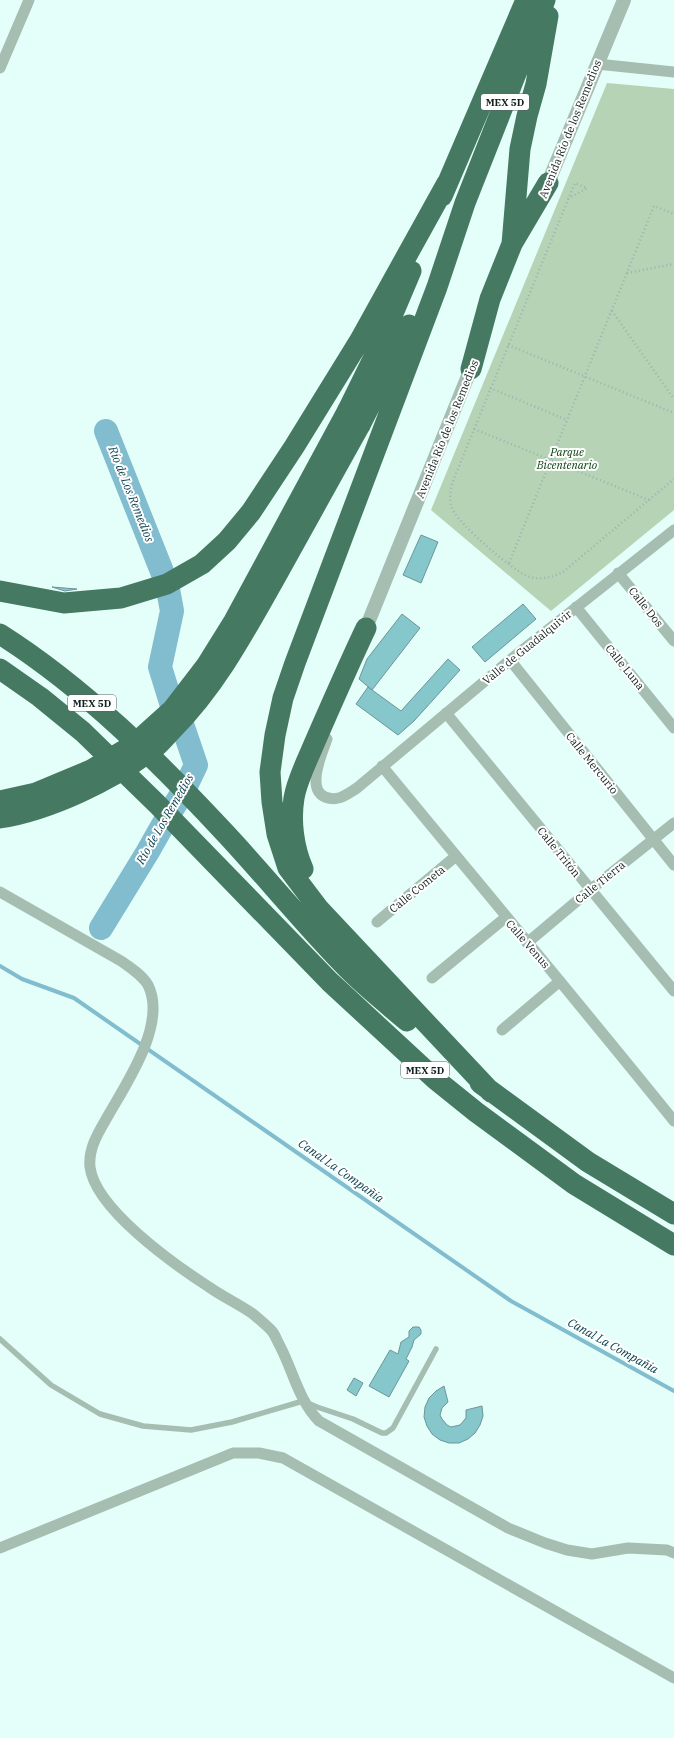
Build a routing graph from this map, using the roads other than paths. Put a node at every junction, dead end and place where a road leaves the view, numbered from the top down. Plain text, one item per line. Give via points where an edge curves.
1 (29, 0) edge
2 (526, 0) edge
3 (545, 0) edge
4 (550, 0) edge
5 (624, 0) edge
6 (597, 64) junction
7 (0, 68) edge
8 (674, 72) edge
9 (447, 183) junction
10 (548, 183) junction
11 (465, 204) junction
12 (512, 244) junction
13 (471, 369) junction
14 (354, 417) junction
15 (674, 530) edge
16 (618, 573) junction
17 (0, 591) edge
18 (576, 607) junction
19 (366, 628) junction
20 (0, 634) edge
21 (674, 641) edge
22 (510, 660) junction
23 (0, 669) edge
24 (446, 713) junction
25 (674, 728) edge
26 (382, 766) junction
27 (0, 801) edge
28 (0, 818) edge
29 (674, 823) edge
30 (653, 840) junction
31 (456, 856) junction
32 (674, 864) edge
33 (590, 890) junction
34 (0, 892) edge
35 (319, 909) junction
36 (505, 918) junction
37 (377, 922) dead end
38 (527, 942) junction
39 (432, 978) dead end
40 (560, 981) junction
41 (674, 991) edge
42 (502, 1030) dead end
43 (490, 1092) junction
44 (674, 1121) edge
45 (674, 1214) edge
46 (674, 1245) edge
47 (0, 1339) edge
48 (436, 1349) dead end
49 (303, 1401) junction
50 (0, 1548) edge
51 (674, 1553) edge
52 (674, 1678) edge

1 - 7 street
2 - 9 highway, MEX 5D
3 - 11 highway, MEX 5D
4 - 12 highway via 536,84 520,149
5 - 6 street, Avenida Río de los Remedios
6 - 8 street
6 - 10 street, Avenida Río de los Remedios
9 - 14 highway via 378,349
9 - 17 highway via 360,340 294,447 251,512 202,564 167,584 121,598 64,602
10 - 12 highway
10 - 13 street, Avenida Río de los Remedios
11 - 14 highway via 390,366
11 - 35 highway via 434,294 295,663 283,698 275,735 270,772 277,834 288,868
12 - 13 highway via 490,299
13 - 19 street, Avenida Río de los Remedios
14 - 27 highway, bridge via 234,621 206,666 173,709 133,745 92,770 36,793
14 - 28 highway, bridge via 247,627 217,677 189,712 153,749 108,778 60,801
15 - 16 street, Valle de Guadalquivir
16 - 18 street, Valle de Guadalquivir
16 - 21 street, Calle Dos
18 - 22 street, Valle de Guadalquivir
18 - 25 street, Calle Luna
19 - 26 street, Avenida Río de los Remedios via 318,764 318,789 323,796 333,800 342,798
19 - 35 highway via 300,777 294,798 296,851
20 - 43 highway, MEX 5D via 100,709 226,834 345,966
22 - 24 street, Valle de Guadalquivir
22 - 30 street, Calle Mercurio
23 - 46 highway, MEX 5D via 83,732 336,987 435,1079 574,1184
24 - 26 street, Valle de Guadalquivir
24 - 33 street, Calle Tritón
26 - 31 street, Calle Venus
29 - 30 street, Calle Tierra
30 - 32 street, Calle Mercurio
30 - 33 street, Calle Tierra
31 - 36 street, Calle Venus
31 - 37 street, Calle Cometa
33 - 38 street, Calle Tierra
33 - 41 street, Calle Tritón
34 - 49 street via 121,961 139,974 148,985 154,1011 146,1044 92,1148 90,1167 97,1188 120,1216 147,1241 209,1288 252,1314 272,1331 289,1364
35 - 43 highway
36 - 38 street, Calle Venus
36 - 39 street
38 - 40 street, Calle Venus
40 - 42 street
40 - 44 street, Calle Venus
43 - 45 highway, MEX 5D via 588,1162
47 - 49 lane via 51,1385 100,1414 143,1426 192,1430 232,1422
48 - 49 lane via 393,1428 386,1433
49 - 51 street via 319,1421 332,1430 508,1528 567,1550 592,1554 628,1548 667,1550
50 - 52 street via 233,1453 259,1453 283,1458

